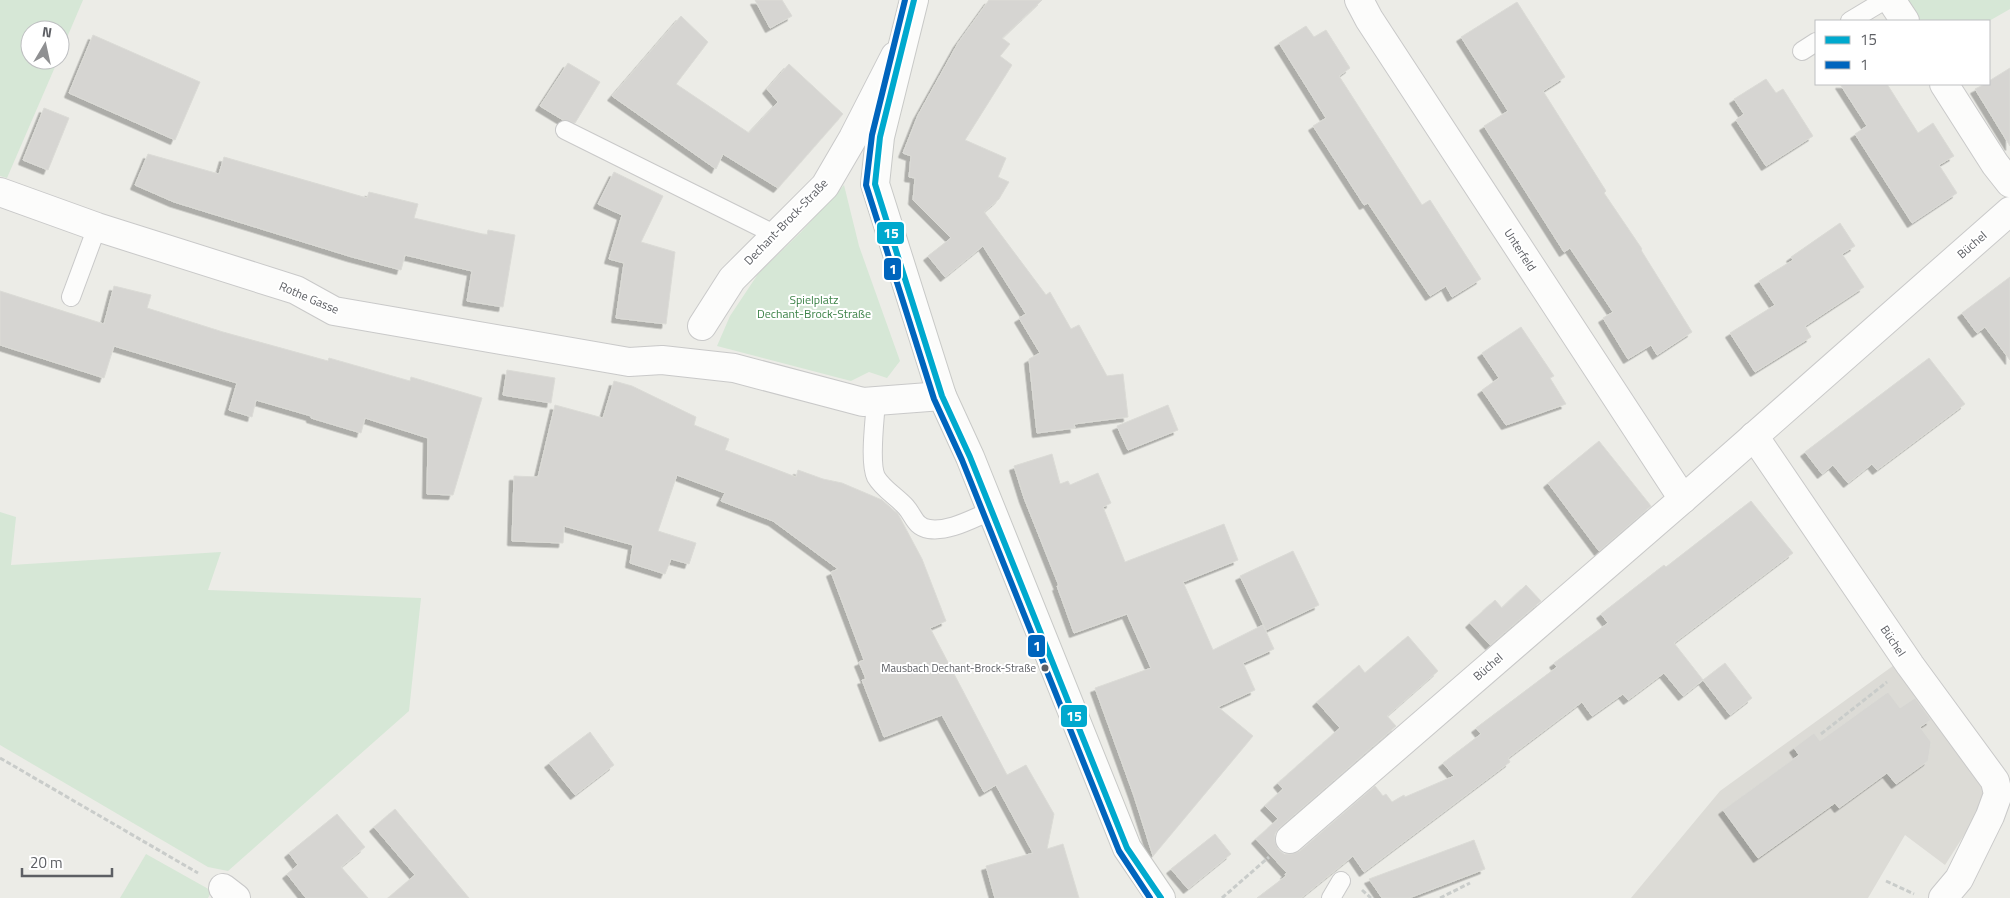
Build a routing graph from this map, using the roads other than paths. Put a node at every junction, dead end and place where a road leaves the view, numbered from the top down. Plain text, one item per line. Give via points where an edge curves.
1 (914, 0) edge
2 (1359, 0) edge
3 (1885, 0) edge
4 (1891, 0) edge
5 (1852, 20) edge
6 (1904, 20) edge
7 (906, 35) junction
8 (1945, 85) edge
9 (565, 130) dead end
10 (2010, 183) edge
11 (0, 192) edge
12 (2010, 212) edge
13 (97, 227) junction
14 (776, 235) junction
15 (71, 297) dead end
16 (702, 326) dead end
17 (942, 396) junction
18 (876, 401) junction
19 (1754, 436) junction
20 (1683, 499) junction
21 (991, 511) junction
22 (1290, 839) road end
23 (1342, 881) dead end
24 (1161, 898) edge
25 (1331, 898) edge
26 (1943, 898) edge

1 - 7 street, Dechant-Brock-Straße
2 - 20 street, Unterfeld
3 - 5 lane
4 - 6 street
7 - 14 street, Dechant-Brock-Straße via 825,186
7 - 17 street, Dechant-Brock-Straße via 880,138 875,184
8 - 10 street via 1994,164
9 - 14 lane
11 - 13 street, Rothe Gasse
12 - 19 street, Büchel
13 - 15 lane
13 - 18 street, Rothe Gasse via 296,290 334,311 630,362 662,360 734,368 862,402
14 - 16 street, Dechant-Brock-Straße via 732,279
17 - 18 street
17 - 21 street, Dechant-Brock-Straße
18 - 21 lane via 873,464 876,477 906,508 917,525 929,529 946,528
19 - 20 street, Büchel
19 - 26 street, Büchel via 1910,665 1995,781 1998,794 1990,816 1959,880
20 - 22 street, Büchel
21 - 24 street, Dechant-Brock-Straße via 1126,848
23 - 25 lane

